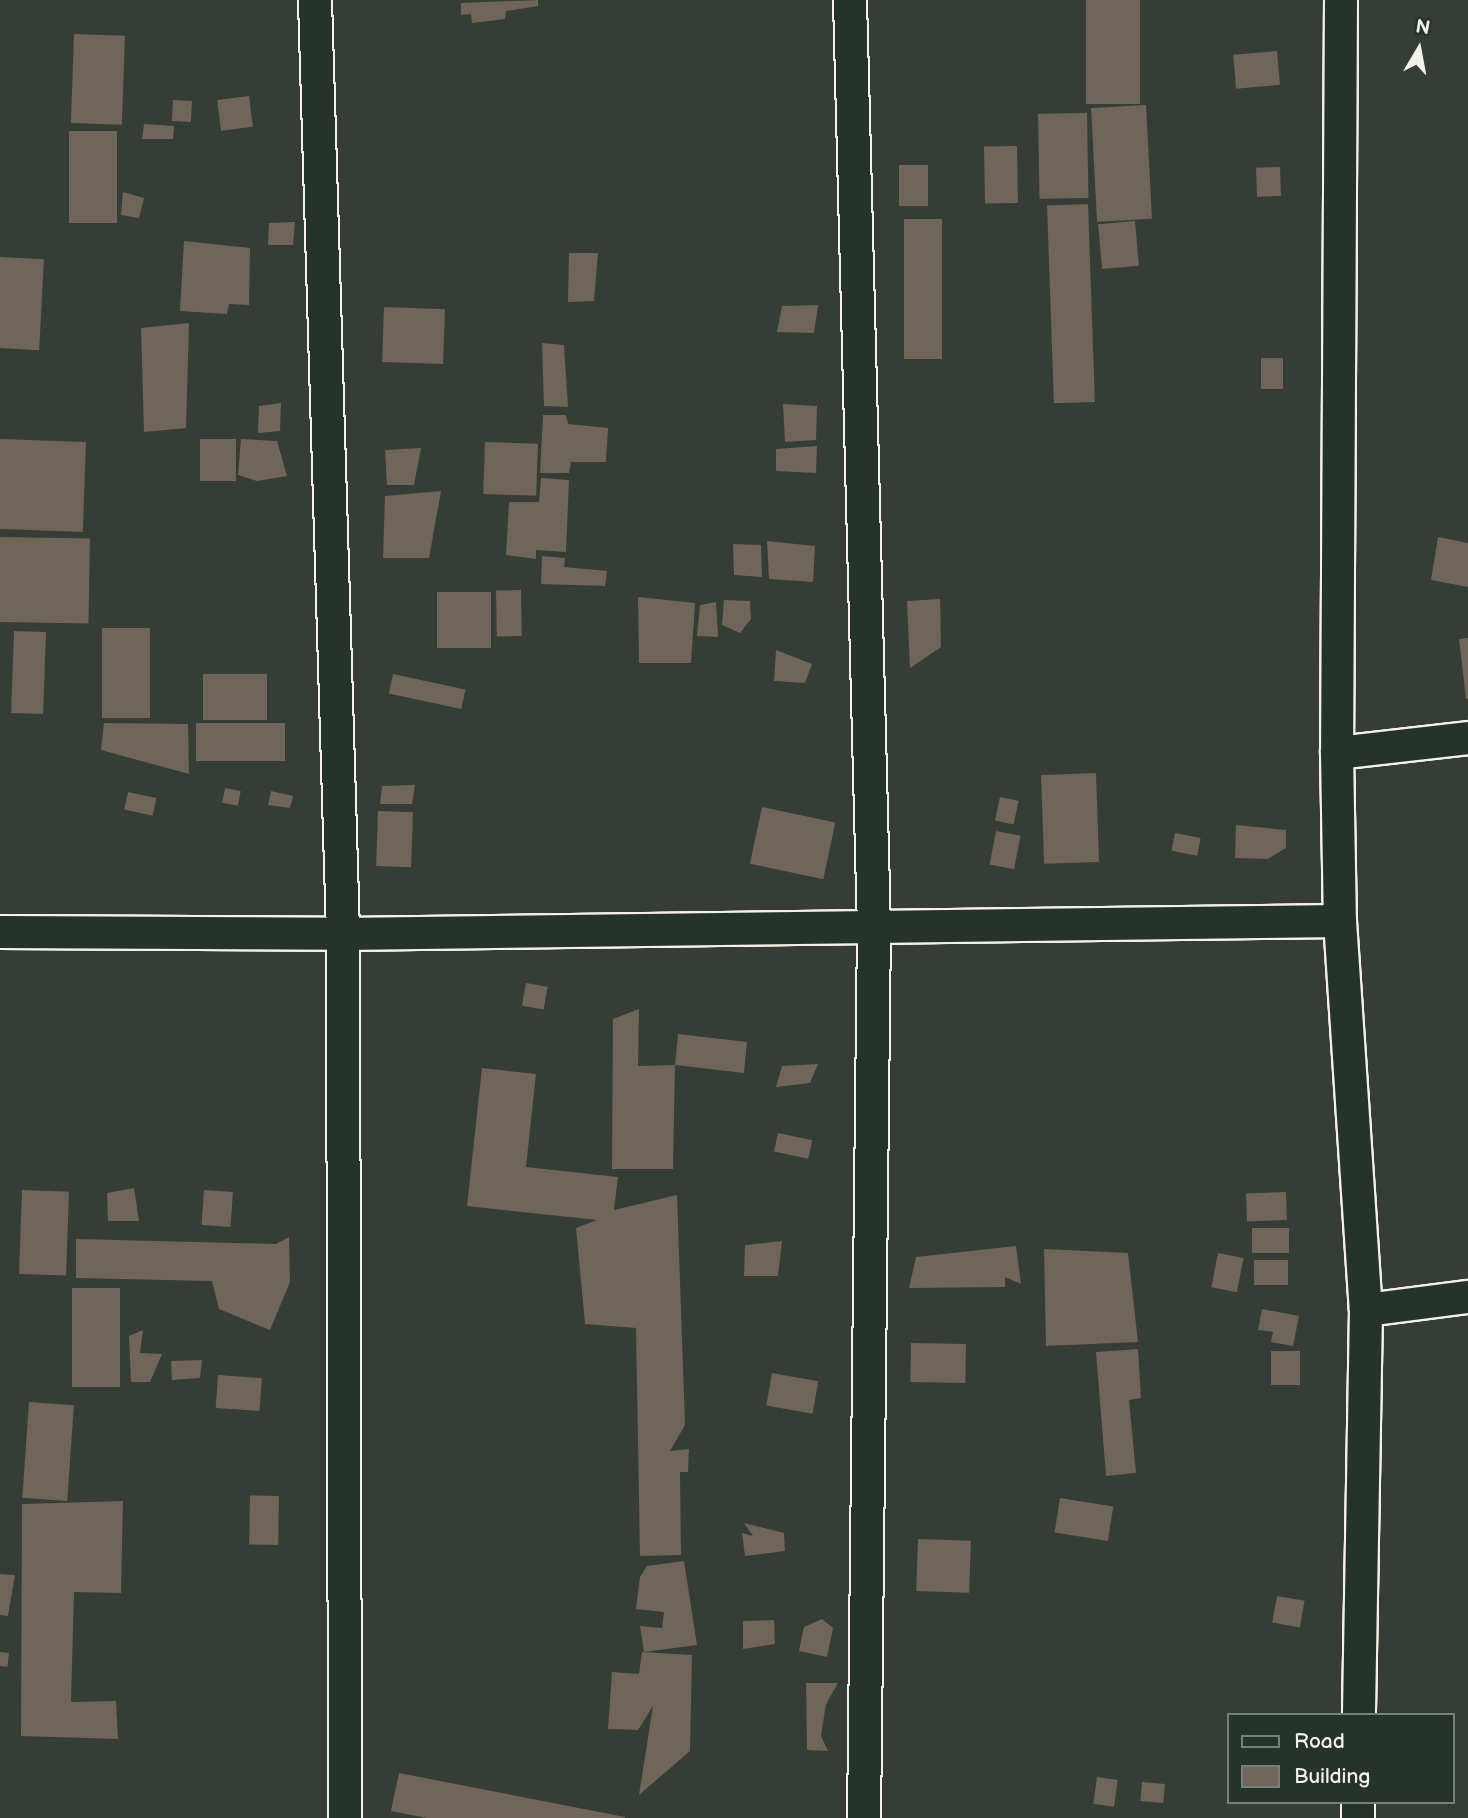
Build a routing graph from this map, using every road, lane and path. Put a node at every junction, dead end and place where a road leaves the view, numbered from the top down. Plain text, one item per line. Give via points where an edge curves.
1 (315, 0) edge
2 (850, 0) edge
3 (1341, 0) edge
4 (1468, 737) edge
5 (1337, 753) junction
6 (1340, 921) junction
7 (874, 926) junction
8 (0, 932) edge
9 (343, 934) junction
10 (1468, 1297) edge
11 (1366, 1310) junction
12 (1359, 1713) edge
13 (345, 1818) edge
14 (864, 1818) edge

1 - 9 street
2 - 7 street
3 - 5 street
4 - 5 street
5 - 6 street
6 - 7 street
6 - 11 street
7 - 9 street
7 - 14 street
8 - 9 street
9 - 13 street
10 - 11 street
11 - 12 street

